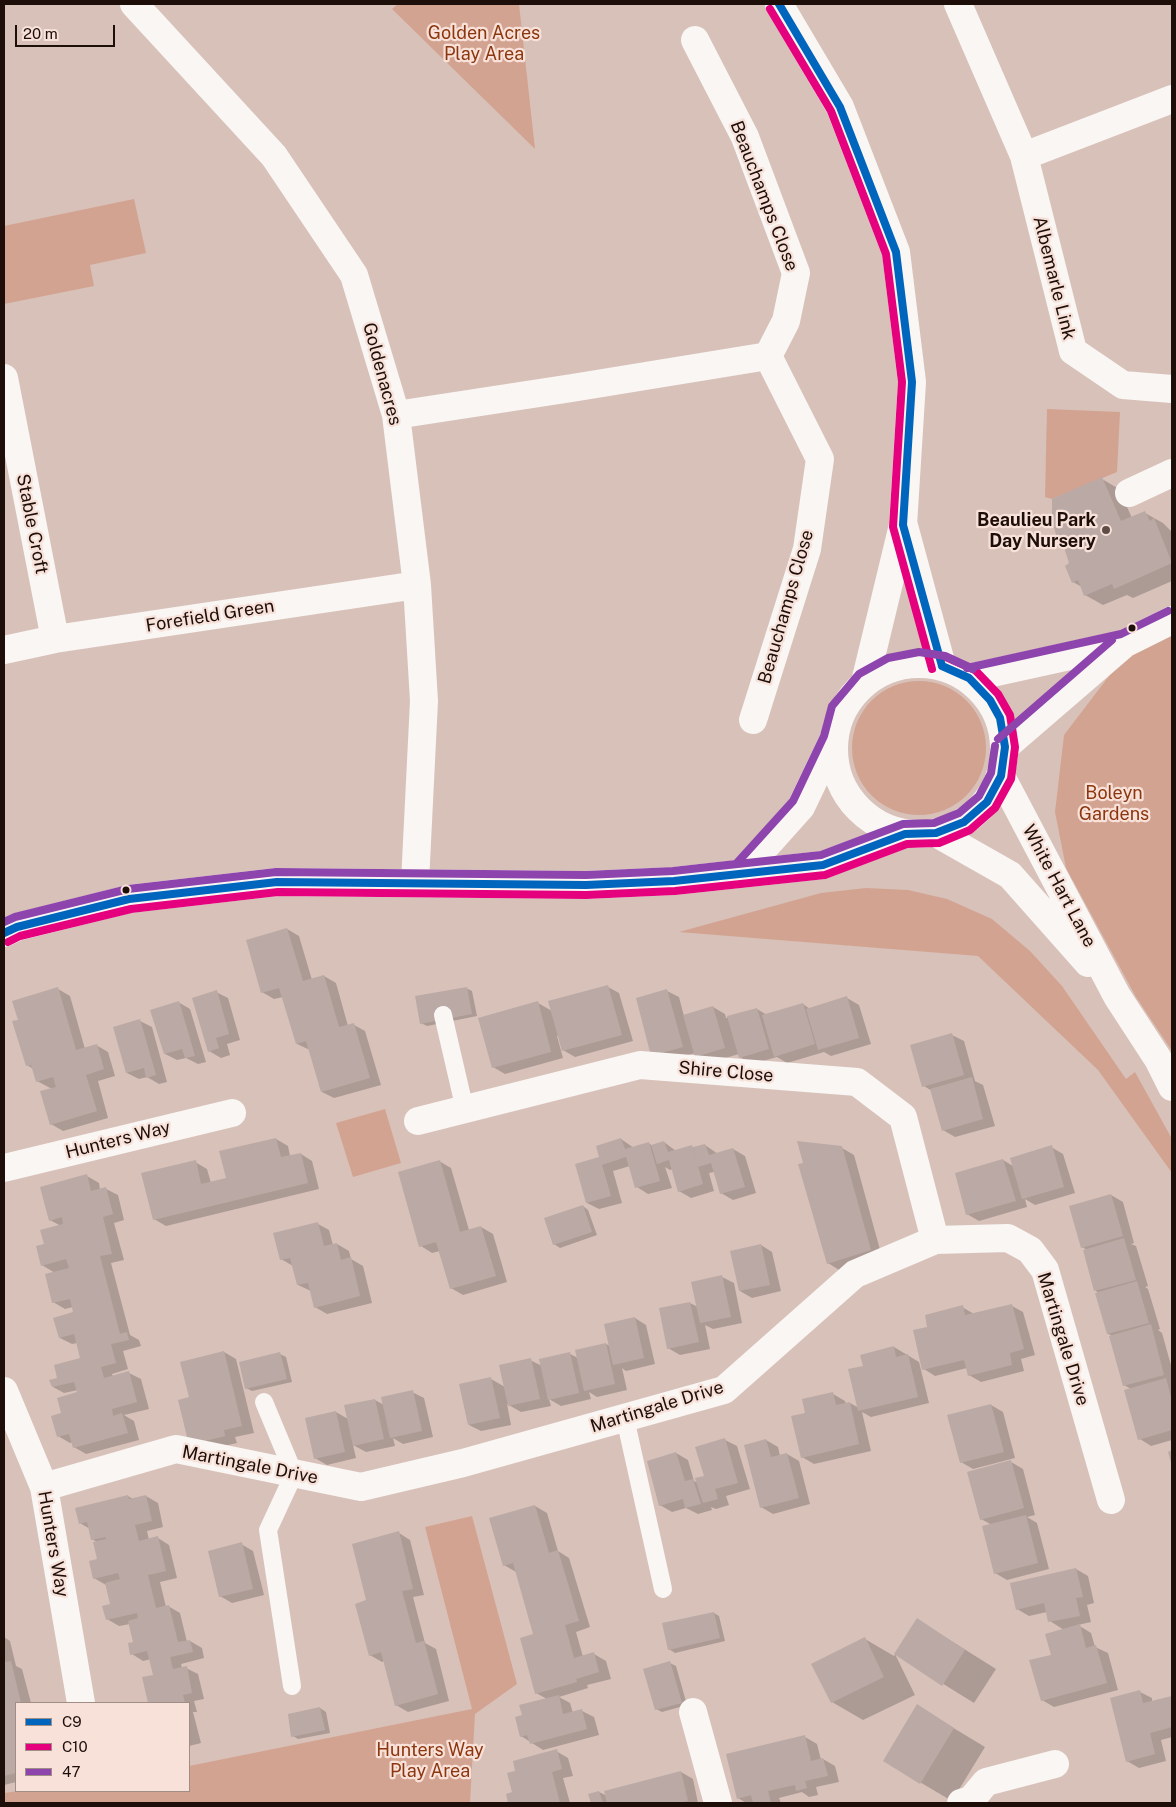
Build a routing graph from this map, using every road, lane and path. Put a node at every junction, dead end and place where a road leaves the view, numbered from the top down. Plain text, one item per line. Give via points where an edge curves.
1 (135, 4) edge
2 (778, 4) edge
3 (958, 4) edge
4 (695, 40) dead end
5 (1172, 99) edge
6 (1024, 156) junction
7 (768, 356) junction
8 (4, 378) edge
9 (1172, 390) edge
10 (396, 415) junction
11 (1172, 473) edge
12 (1129, 493) dead end
13 (903, 524) junction
14 (417, 585) junction
15 (1172, 620) edge
16 (55, 640) junction
17 (1124, 644) junction
18 (4, 650) edge
19 (942, 666) junction
20 (969, 678) junction
21 (865, 682) junction
22 (753, 720) dead end
23 (834, 740) junction
24 (1005, 746) junction
25 (1001, 776) junction
26 (936, 833) junction
27 (906, 834) junction
28 (741, 874) junction
29 (415, 882) junction
30 (4, 933) edge
31 (1117, 996) junction
32 (443, 1015) dead end
33 (1172, 1087) edge
34 (465, 1110) junction
35 (232, 1113) dead end
36 (418, 1121) dead end
37 (4, 1168) edge
38 (934, 1240) junction
39 (4, 1391) edge
40 (264, 1402) dead end
41 (625, 1418) junction
42 (294, 1474) junction
43 (44, 1487) junction
44 (1111, 1500) dead end
45 (663, 1589) dead end
46 (292, 1686) dead end
47 (81, 1702) edge
48 (693, 1712) dead end
49 (1055, 1764) dead end
50 (718, 1803) edge
51 (961, 1803) edge

1 - 10 street, Goldenacres via 274,156 354,275
2 - 13 street via 840,107 896,252 912,382
3 - 6 street, Albemarle Link
4 - 7 street, Beauchamps Close via 745,137 796,273 786,321
5 - 6 street
6 - 9 street, Albemarle Link via 1073,350 1123,385
7 - 10 street
7 - 22 street, Beauchamps Close via 820,459 807,549
8 - 16 street, Stable Croft
10 - 14 street, Goldenacres
11 - 12 street
13 - 19 street
13 - 21 street
14 - 16 street, Forefield Green
14 - 29 street, Goldenacres via 424,701
15 - 17 street
16 - 18 street, Forefield Green
17 - 20 street
17 - 24 street
19 - 20 street
19 - 21 street via 920,662 891,667
20 - 24 street via 990,700 1000,718
21 - 23 street via 842,711
23 - 27 street via 833,756 841,785 858,809 878,824
23 - 28 street via 801,807
24 - 25 street
25 - 26 street via 987,802 964,822
25 - 31 street, White Hart Lane
26 - 27 street
26 - 31 street, White Hart Lane via 1010,875
27 - 28 street via 823,865
28 - 29 street via 586,885
29 - 30 street via 277,882 139,898 17,927
31 - 33 street, White Hart Lane via 1158,1059
32 - 34 lane
34 - 36 street, Shire Close
34 - 38 street, Shire Close via 640,1065 857,1082 903,1118
35 - 37 street, Hunters Way
38 - 41 street, Martingale Drive via 855,1274 724,1390
38 - 44 street, Martingale Drive via 1008,1238 1030,1250 1045,1270
39 - 43 street, Hunters Way
40 - 42 lane
41 - 42 street, Martingale Drive via 463,1463 361,1487
41 - 45 lane
42 - 43 street, Martingale Drive via 176,1449
42 - 46 lane via 268,1530
43 - 47 street, Hunters Way
48 - 50 street
49 - 51 street via 986,1782 970,1800

